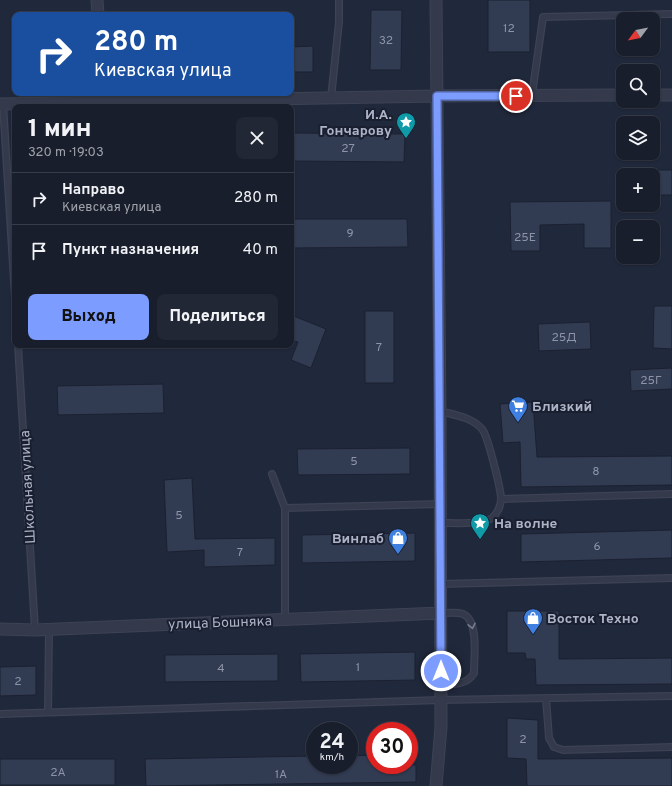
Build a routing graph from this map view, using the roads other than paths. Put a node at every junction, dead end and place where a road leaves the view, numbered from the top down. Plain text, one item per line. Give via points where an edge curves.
1 (97, 0) edge
2 (339, 0) edge
3 (436, 0) edge
4 (98, 12) edge
5 (672, 14) edge
6 (616, 95) edge
7 (660, 95) edge
8 (672, 95) edge
9 (437, 96) junction
10 (532, 96) junction
11 (100, 98) edge
12 (332, 98) junction
13 (2, 104) edge
14 (12, 252) edge
15 (18, 348) edge
16 (440, 411) junction
17 (272, 474) dead end
18 (672, 494) edge
19 (501, 499) junction
20 (441, 504) junction
21 (285, 508) junction
22 (441, 523) junction
23 (672, 578) edge
24 (440, 584) junction
25 (440, 613) junction
26 (285, 619) junction
27 (0, 629) edge
28 (49, 629) junction
29 (35, 630) junction
30 (441, 685) junction
31 (672, 696) edge
32 (546, 698) junction
33 (441, 700) junction
34 (48, 712) junction
35 (0, 714) edge
36 (672, 747) edge
37 (436, 786) edge

1 - 4 street
2 - 12 lane
3 - 9 street
5 - 10 lane via 543,17
6 - 10 street
7 - 8 street
9 - 10 street
9 - 12 street
9 - 16 street
11 - 12 street
11 - 13 street
13 - 14 lane
15 - 29 lane, Школьная улица
16 - 19 lane via 472,420 482,429 487,438
16 - 20 street
17 - 21 lane
18 - 19 lane
19 - 22 lane via 498,513 484,522
20 - 21 lane
20 - 22 street
21 - 26 lane
22 - 24 street
23 - 24 lane
24 - 25 street
25 - 26 street, улица Бошняка
25 - 30 street
25 -> 30 lane via 462,613 470,618 473,626 474,673 470,680 464,683
26 - 28 street, улица Бошняка
27 - 29 street, улица Бошняка
28 - 29 street, улица Бошняка
28 - 34 lane
30 - 33 street
31 - 32 lane
32 - 33 lane
32 - 36 lane via 549,738 554,747 563,750
33 - 34 lane
33 - 37 street
34 - 35 lane

